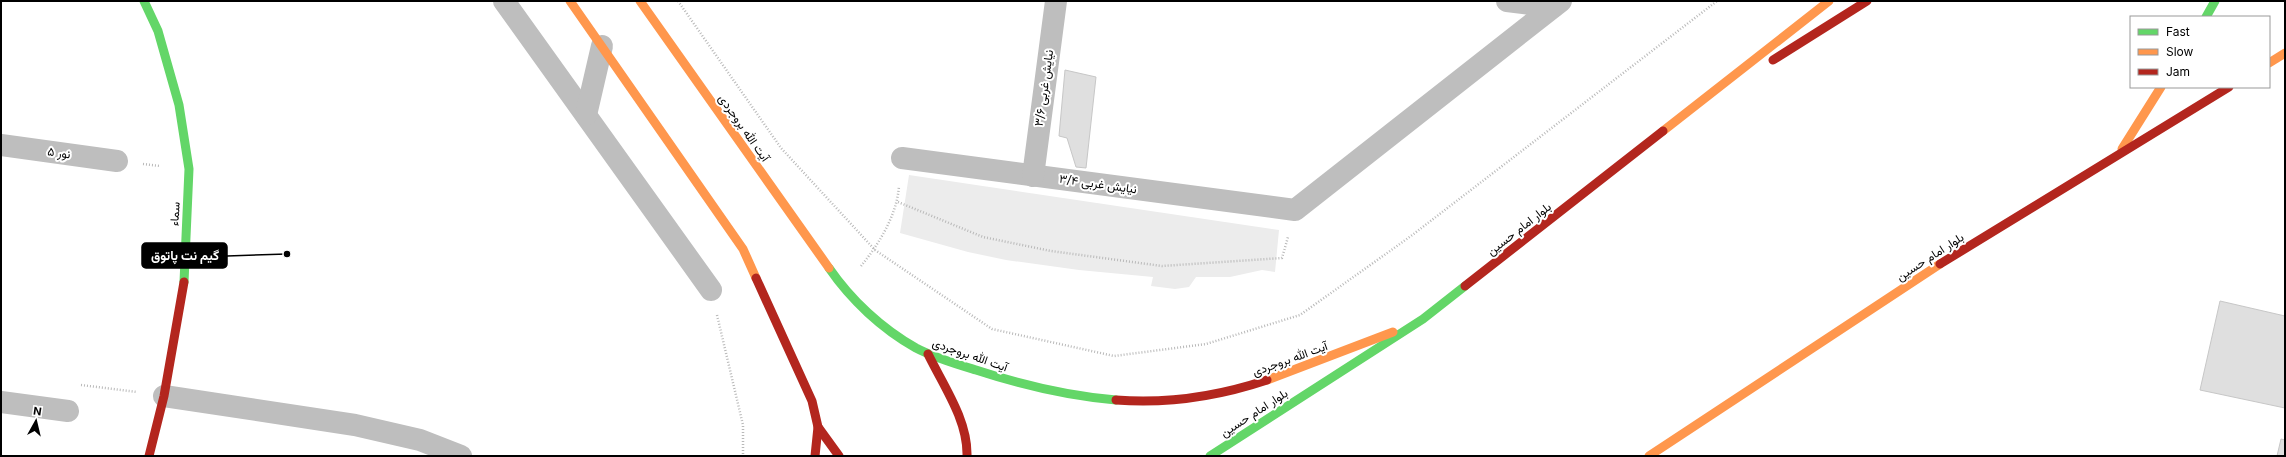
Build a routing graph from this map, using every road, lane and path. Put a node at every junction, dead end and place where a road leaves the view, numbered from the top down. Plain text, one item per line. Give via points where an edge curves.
1 (144, 1) edge
2 (504, 1) edge
3 (570, 1) edge
4 (640, 1) edge
5 (1056, 1) edge
6 (1507, 1) edge
7 (1829, 1) edge
8 (1867, 1) edge
9 (2215, 1) edge
10 (1557, 4) edge
11 (2207, 16) edge
12 (602, 46) junction
13 (2285, 53) edge
14 (2270, 62) edge
15 (1766, 65) dead end
16 (1752, 73) dead end
17 (2161, 88) edge
18 (2227, 88) edge
19 (586, 115) junction
20 (1671, 124) junction
21 (1, 145) edge
22 (2120, 154) junction
23 (902, 158) joint
24 (118, 161) joint
25 (189, 169) junction
26 (1033, 176) junction
27 (898, 202) junction
28 (1295, 210) junction
29 (843, 288) junction
30 (711, 290) joint
31 (1423, 319) junction
32 (928, 354) junction
33 (164, 396) junction
34 (1, 402) edge
35 (68, 411) joint
36 (818, 427) junction
37 (150, 456) edge
38 (461, 456) edge
39 (743, 456) edge
40 (815, 456) edge
41 (839, 456) edge
42 (967, 456) edge
43 (1210, 456) edge
44 (1649, 456) edge

1 - 25 main road, سماء via 158,31 179,105
2 - 19 street
3 - 12 main road
4 - 29 main road, آیت الله بروجردی
5 - 26 street, نیایش غربی ۳/۶
6 - 10 street
7 - 20 main road, بلوار امام حسین
8 - 15 main road
9 - 11 main road
10 - 28 street
12 - 19 street
12 - 36 main road via 743,249 812,401
13 - 14 main road
16 - 20 main road
17 - 22 main road
18 - 22 main road, بلوار امام حسین
19 - 30 street
20 - 31 main road, بلوار امام حسین
21 - 24 street, نور ۵
22 - 44 main road, بلوار امام حسین via 1964,248
23 - 26 street, نیایش غربی ۳/۴
23 - 27 path
24 - 25 path
25 - 33 main road, سماء via 184,283
26 - 28 street, نیایش غربی ۳/۴
27 - 28 path via 983,237 1051,251 1162,266 1282,258
27 - 29 path via 875,250
29 - 32 main road, آیت الله بروجردی via 883,326
30 - 39 path via 743,425
31 - 32 main road, آیت الله بروجردی via 1312,365 1260,383 1215,394 1174,399 1093,399 1003,380
31 - 43 main road, بلوار امام حسین
32 - 42 main road via 962,424 967,438
33 - 35 path via 70,384
33 - 37 main road, سماء
33 - 38 street via 355,425 420,440
34 - 35 street
36 - 40 main road
36 - 41 main road

